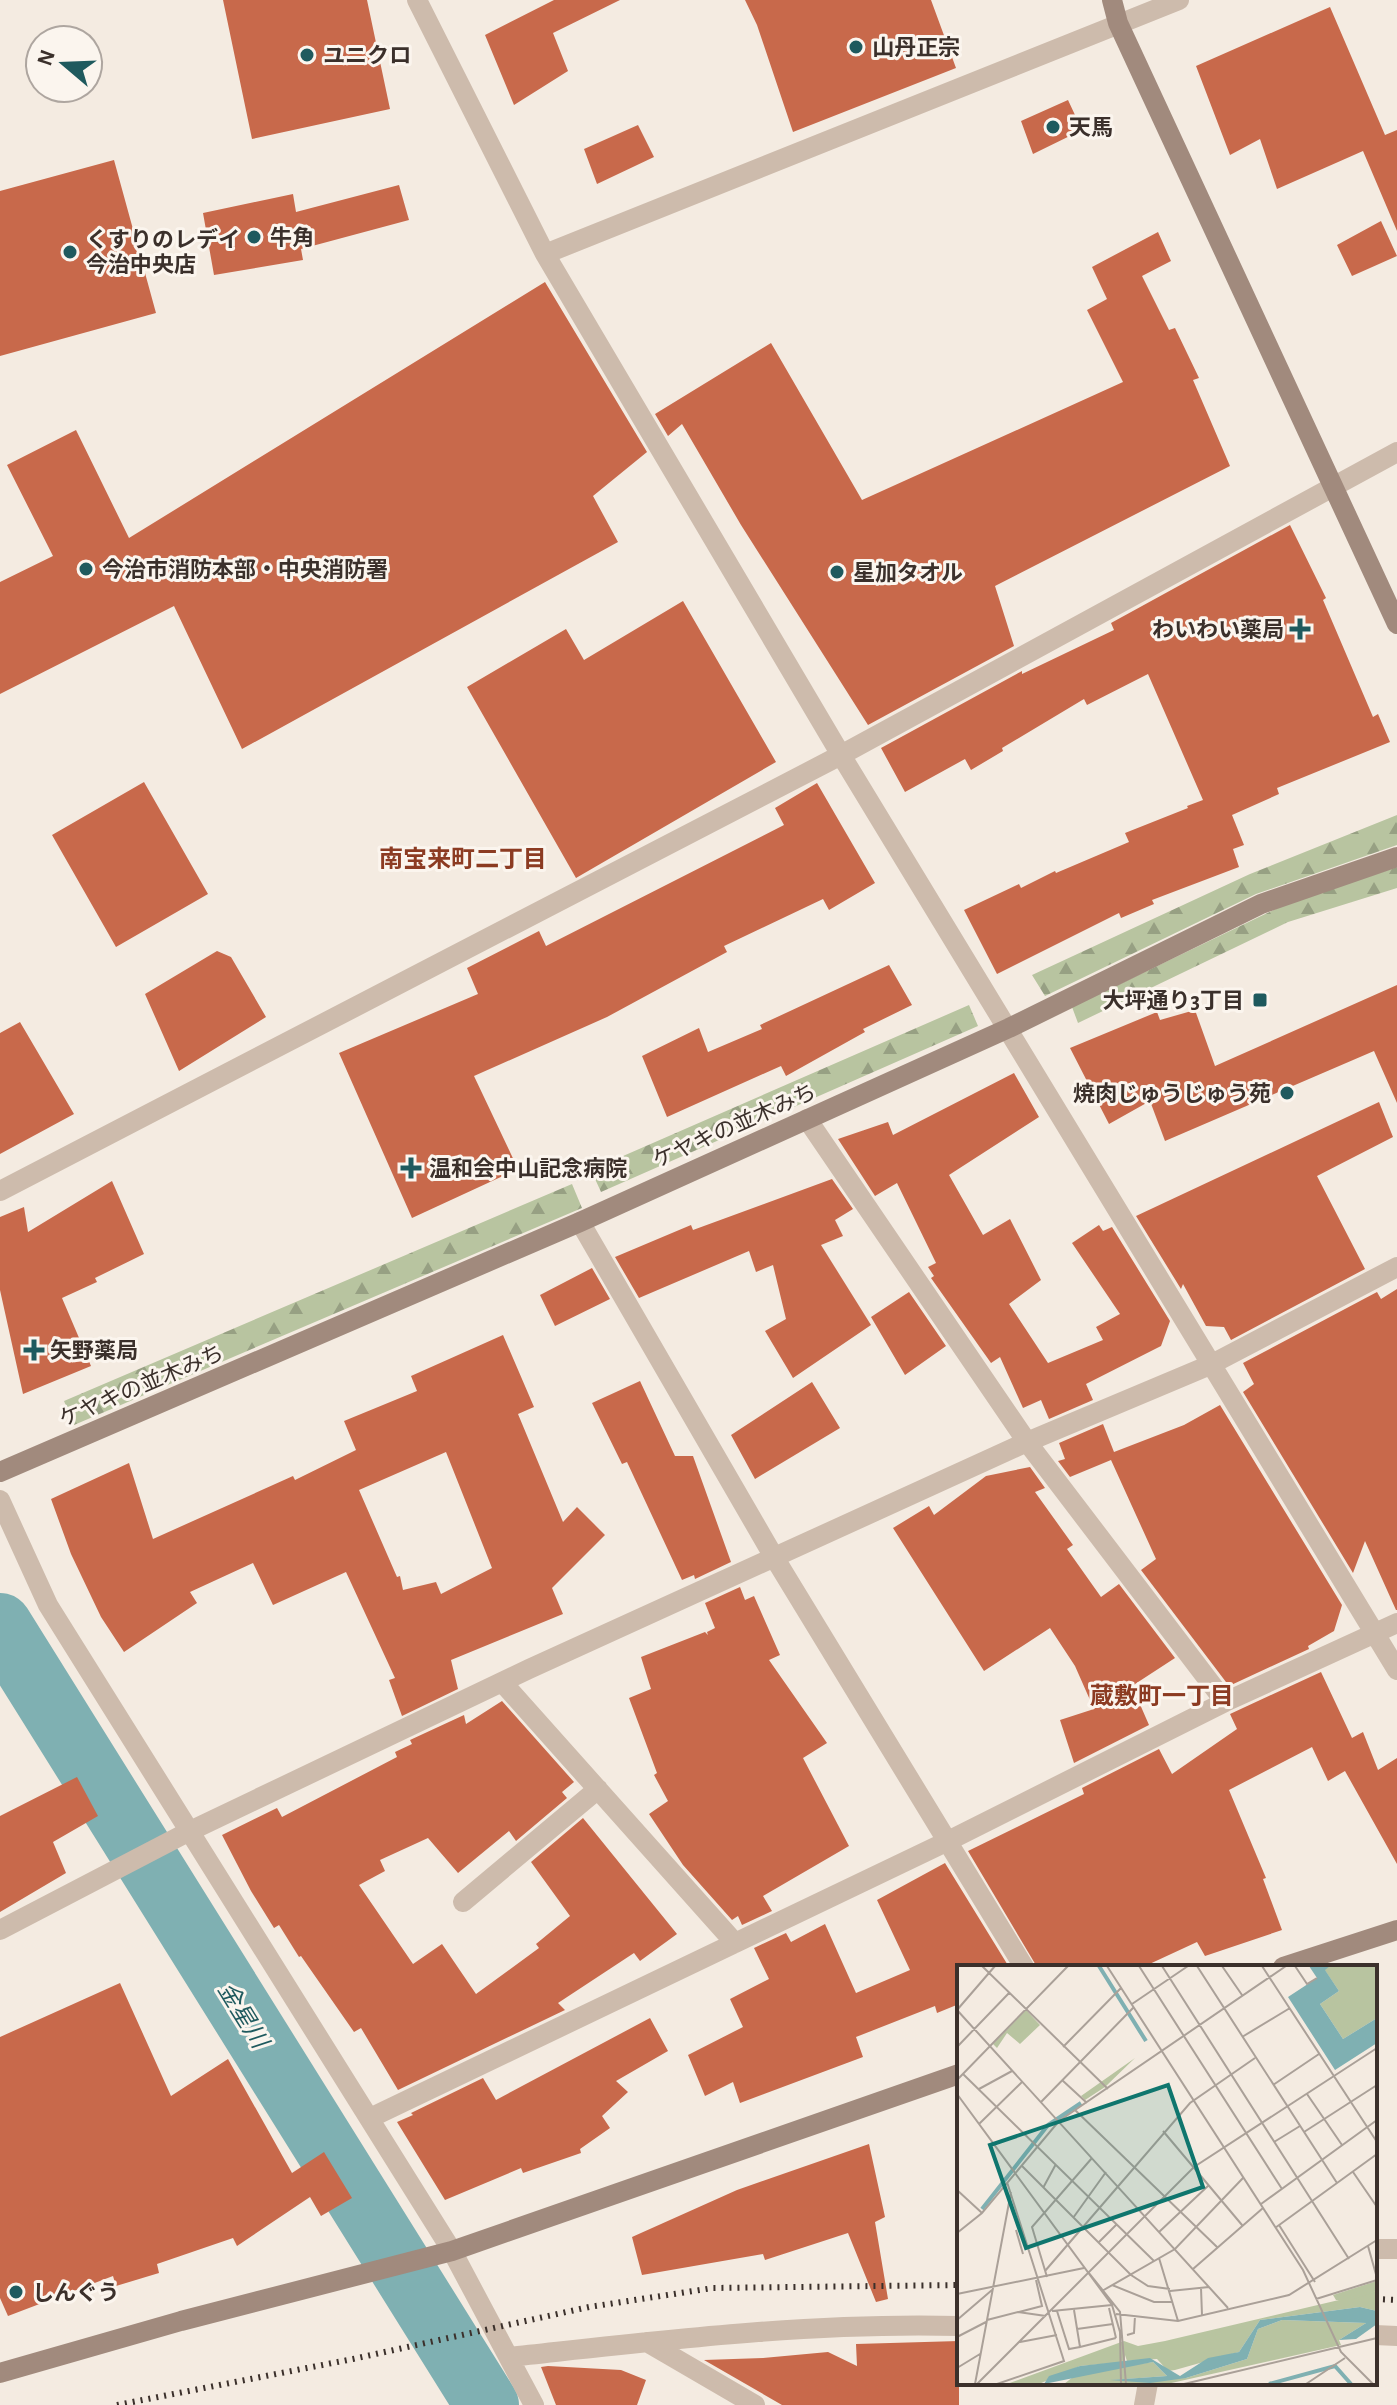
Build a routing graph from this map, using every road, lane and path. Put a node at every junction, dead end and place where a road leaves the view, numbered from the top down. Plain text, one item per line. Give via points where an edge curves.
1 (417, 0) edge
2 (1112, 0) edge
3 (1179, 0) edge
4 (1118, 23) junction
5 (545, 254) junction
6 (1397, 452) edge
7 (1333, 487) junction
8 (1397, 624) edge
9 (841, 755) junction
10 (1397, 857) edge
11 (1009, 1028) junction
12 (807, 1119) junction
13 (0, 1191) edge
14 (580, 1222) junction
15 (1397, 1267) edge
16 (1210, 1365) junction
17 (1027, 1442) junction
18 (0, 1472) edge
19 (0, 1500) edge
20 (774, 1557) junction
21 (1397, 1623) edge
22 (1374, 1634) junction
23 (1397, 1670) edge
24 (502, 1682) junction
25 (1225, 1702) junction
26 (598, 1789) junction
27 (188, 1832) junction
28 (948, 1841) junction
29 (463, 1902) dead end
30 (0, 1930) edge
31 (1397, 1930) edge
32 (735, 1943) junction
33 (1023, 1965) edge
34 (1289, 1965) edge
35 (957, 2075) edge
36 (370, 2118) junction
37 (452, 2251) junction
38 (957, 2326) edge
39 (1377, 2335) edge
40 (1397, 2336) edge
41 (647, 2342) junction
42 (509, 2357) junction
43 (0, 2373) edge
44 (1148, 2385) edge
45 (534, 2405) edge
46 (755, 2405) edge
47 (1144, 2405) edge

1 - 5 street
2 - 4 street
3 - 4 street
4 - 5 street
4 - 7 street
5 - 9 street
6 - 7 street
7 - 8 street
7 - 9 street
9 - 11 street
9 - 13 street
10 - 11 street, ケヤキの並木みち via 1261,904
11 - 12 street, ケヤキの並木みち
11 - 16 street
12 - 14 street, ケヤキの並木みち
12 - 17 street
14 - 18 street, ケヤキの並木みち
14 - 20 street
15 - 16 street
16 - 17 street
16 - 22 street
17 - 20 street
17 - 25 street
19 - 27 street via 48,1605
20 - 24 street
20 - 28 street
21 - 22 street
22 - 23 street
22 - 25 street
24 - 26 street
24 - 27 street
25 - 28 street
26 - 29 street
26 - 32 street
27 - 30 street
27 - 36 street
28 - 32 street
28 - 33 street
31 - 34 street
32 - 36 street
35 - 37 street
36 - 37 street
37 - 42 street
37 - 43 street
38 - 41 street via 887,2324
39 - 40 street
41 - 42 street
41 - 46 street
42 - 45 street
44 - 47 street

